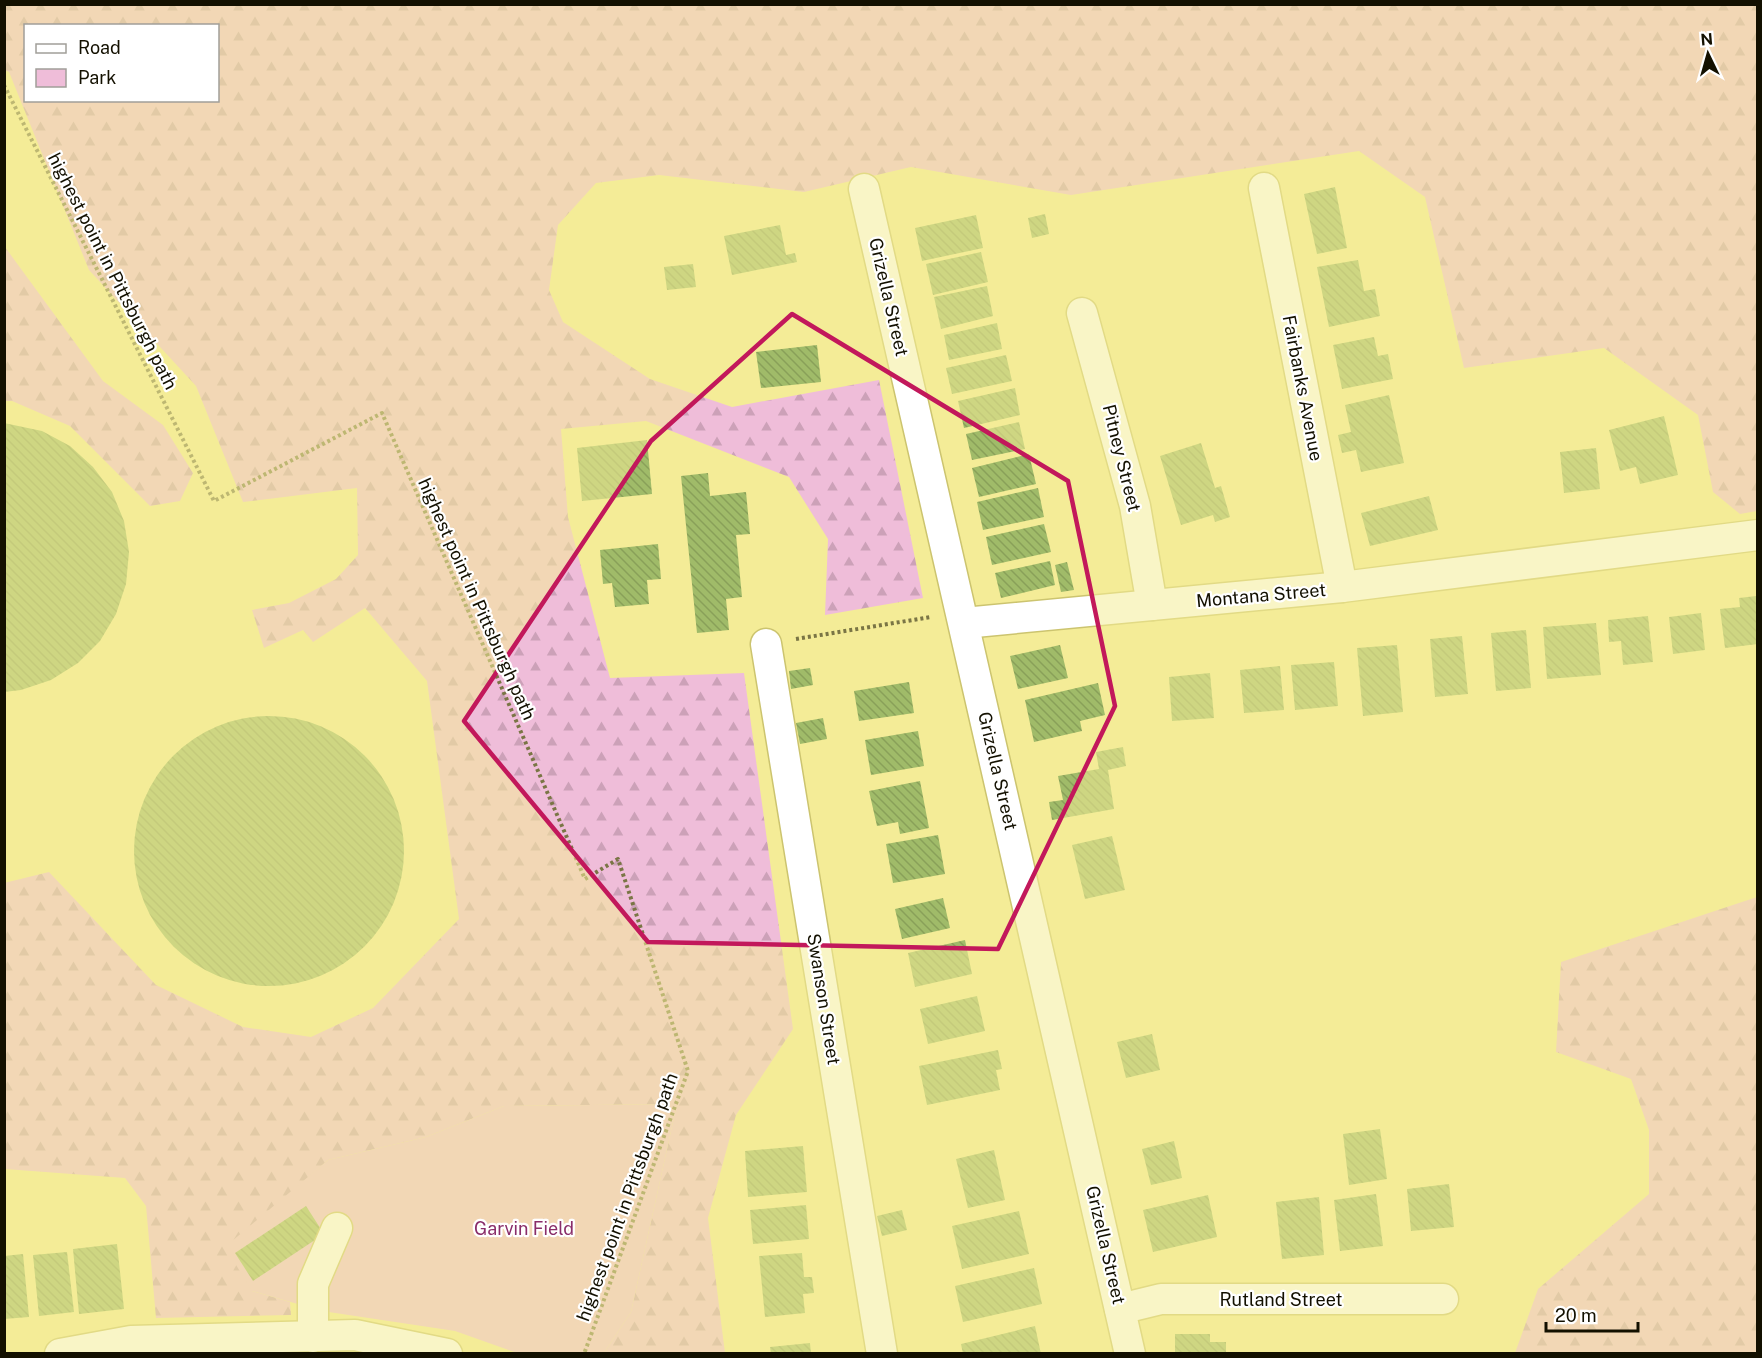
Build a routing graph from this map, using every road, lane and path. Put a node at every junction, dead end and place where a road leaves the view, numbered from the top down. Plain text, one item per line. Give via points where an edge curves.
1 (4, 85) edge
2 (1264, 188) dead end
3 (864, 189) dead end
4 (1082, 313) dead end
5 (1758, 535) edge
6 (1341, 587) junction
7 (1152, 605) junction
8 (964, 623) junction
9 (766, 644) joint
10 (337, 1228) dead end
11 (1443, 1299) dead end
12 (1120, 1309) junction
13 (313, 1336) junction
14 (60, 1353) edge
15 (447, 1353) edge
16 (584, 1353) edge
17 (882, 1353) edge
18 (1131, 1353) edge

1 - 16 path, highest point in Pittsburgh path via 214,501 382,413 585,879 618,859 688,1071
2 - 6 street, Fairbanks Avenue
3 - 8 street, Grizella Street
4 - 7 street, Pitney Street via 1135,506
5 - 6 street, Montana Street
6 - 7 street, Montana Street
7 - 8 street, Montana Street
8 - 9 path via 931,617
8 - 12 street, Grizella Street
9 - 17 street, Swanson Street
10 - 13 street via 313,1284
11 - 12 street, Rutland Street via 1161,1299
12 - 18 street, Grizella Street
13 - 14 street via 130,1341
13 - 15 street via 355,1335

